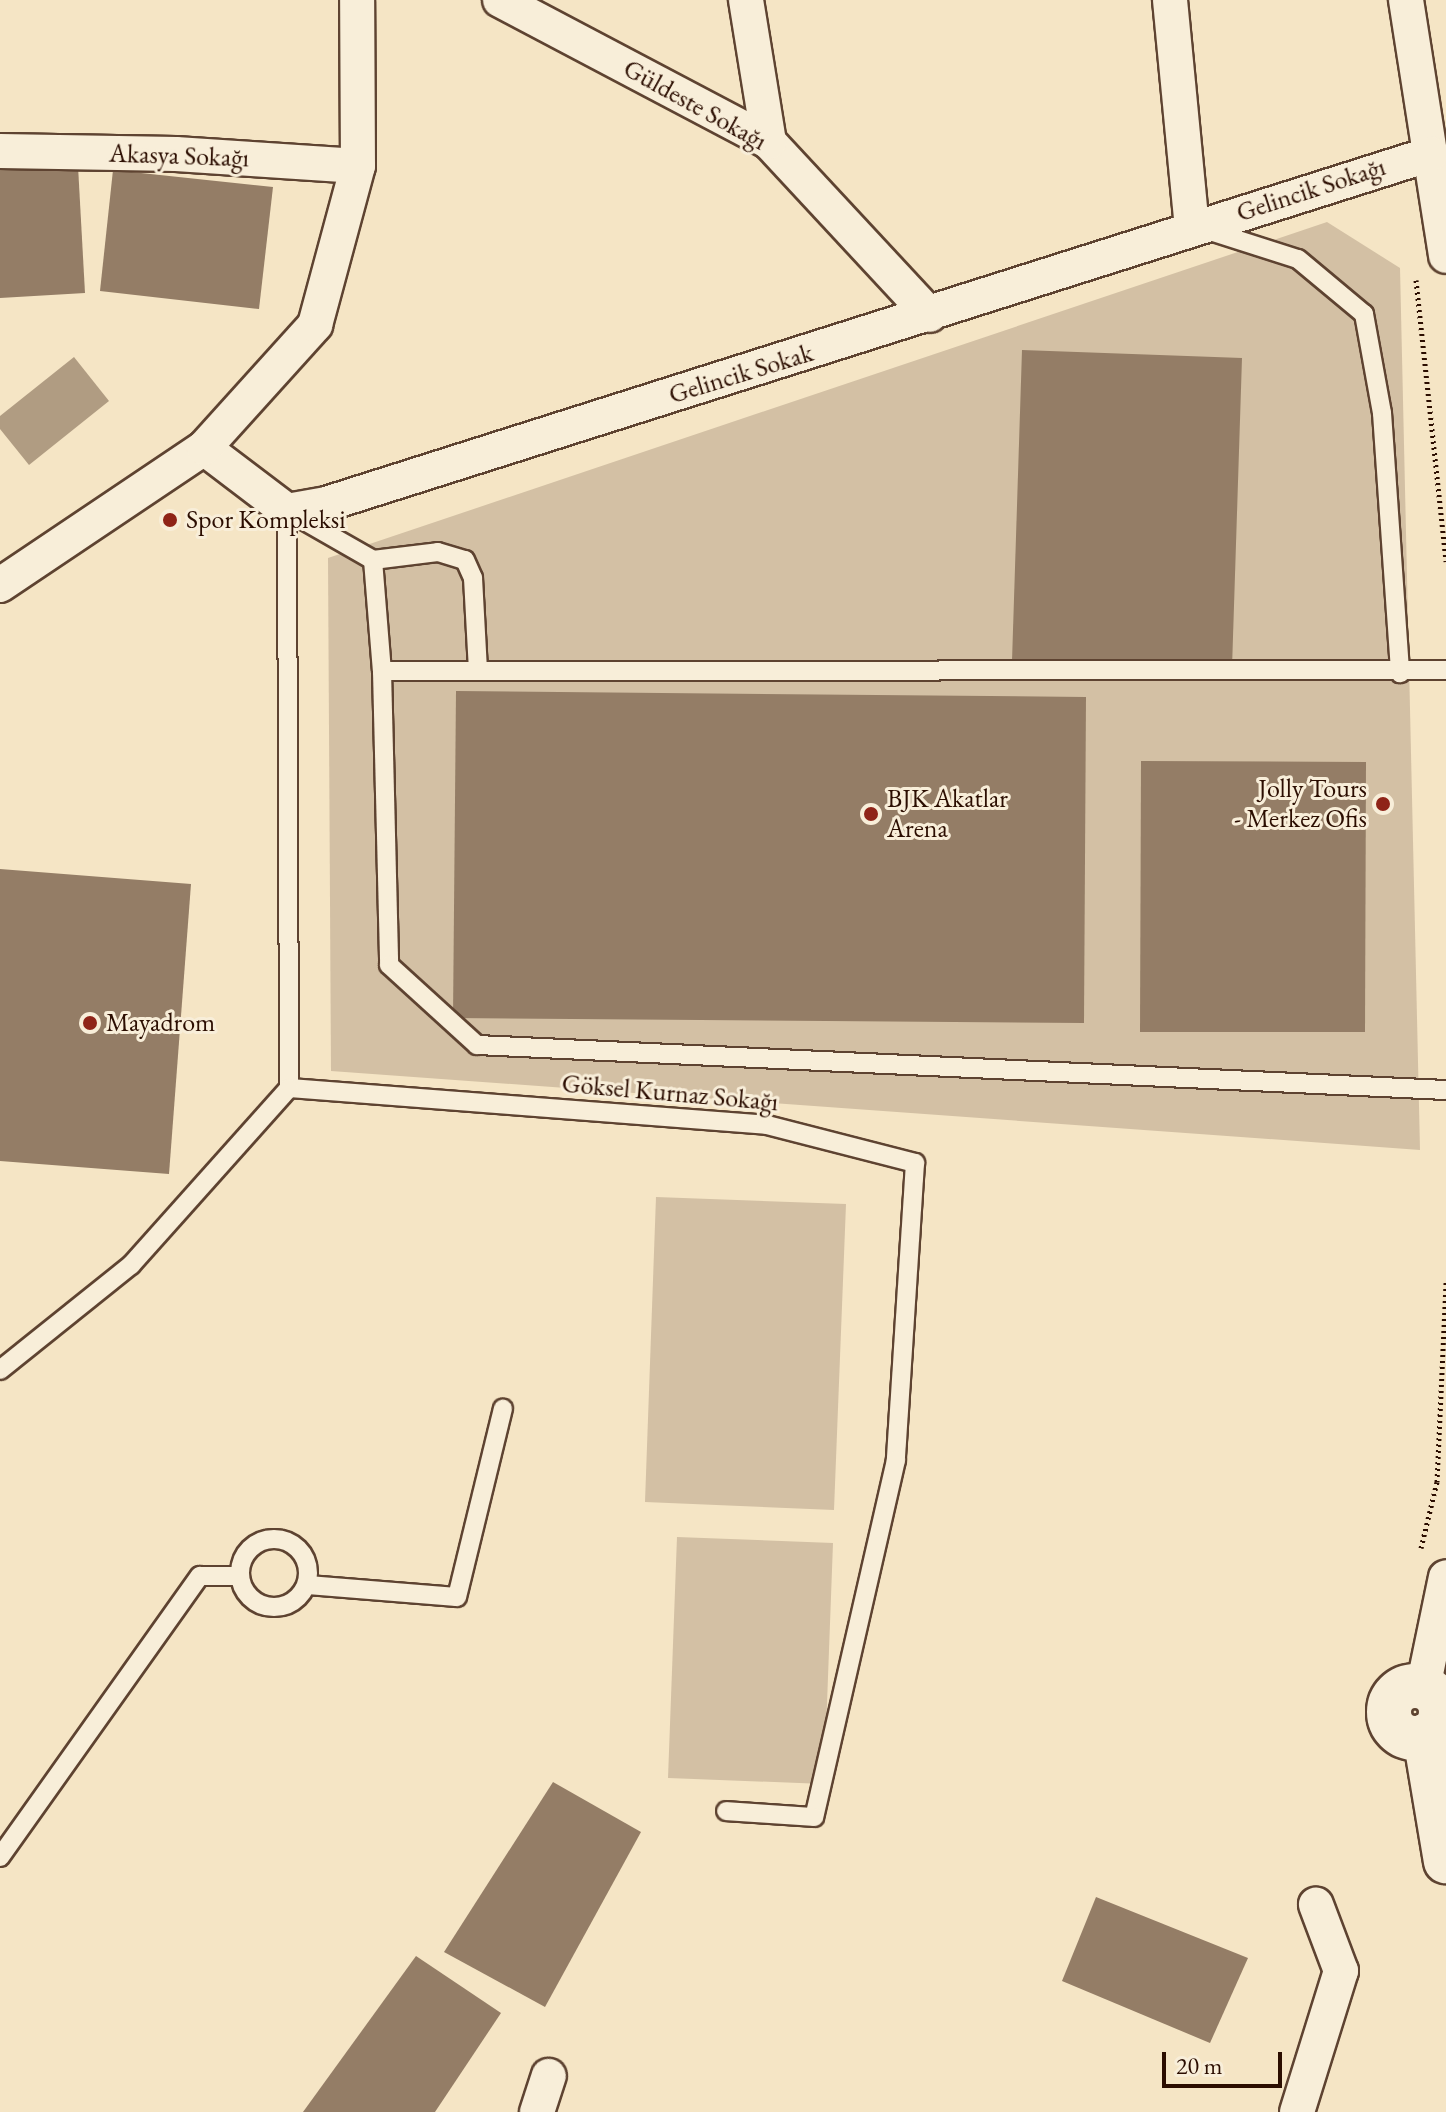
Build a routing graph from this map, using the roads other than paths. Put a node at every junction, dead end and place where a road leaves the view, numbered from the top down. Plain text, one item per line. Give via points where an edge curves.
1 (357, 0) edge
2 (500, 0) edge
3 (746, 0) edge
4 (1170, 0) edge
5 (1406, 0) edge
6 (769, 142) junction
7 (0, 151) edge
8 (1431, 154) junction
9 (358, 166) junction
10 (1192, 227) junction
11 (1446, 256) edge
12 (930, 315) junction
13 (204, 448) junction
14 (287, 511) junction
15 (373, 560) junction
16 (0, 585) edge
17 (1446, 670) edge
18 (382, 671) junction
19 (478, 671) junction
20 (1400, 673) junction
21 (289, 1088) junction
22 (1446, 1090) edge
23 (0, 1370) edge
24 (503, 1409) dead end
25 (1440, 1565) edge
26 (239, 1576) junction
27 (308, 1585) junction
28 (1423, 1688) joint
29 (726, 1811) dead end
30 (0, 1857) edge
31 (1446, 1861) edge
32 (1316, 1905) dead end
33 (549, 2076) dead end
34 (537, 2112) edge
35 (1297, 2112) edge

1 - 9 street
2 - 6 street, Güldeste Sokağı
3 - 6 street
4 - 10 street
5 - 8 street
6 - 12 street, Güldeste Sokağı
7 - 9 street, Akasya Sokağı via 176,154
8 - 10 street, Gelincik Sokağı
8 - 11 street
9 - 13 street via 315,325
10 - 12 street, Gelincik Sokak
10 - 20 lane via 1238,236 1298,259 1364,314 1382,413
12 - 14 street, Gelincik Sokak via 326,504
13 - 14 street
13 - 16 street
14 - 15 lane
14 - 21 lane
15 - 18 lane
15 - 19 lane via 438,552 465,560 473,578
17 - 20 lane
18 - 19 lane
18 - 22 lane via 389,965 477,1045
19 - 20 lane
21 - 23 lane via 131,1265
21 - 29 lane, Göksel Kurnaz Sokağı via 767,1125 915,1163 896,1460 814,1817
24 - 27 lane via 457,1597
25 - 28 street
26 - 27 lane via 246,1594 270,1606 297,1600
26 - 27 lane via 245,1551 266,1537 291,1541 308,1560
26 - 30 lane via 200,1576
28 - 31 street via 1400,1692 1389,1712 1400,1733 1425,1736
32 - 35 street via 1341,1971
33 - 34 street

